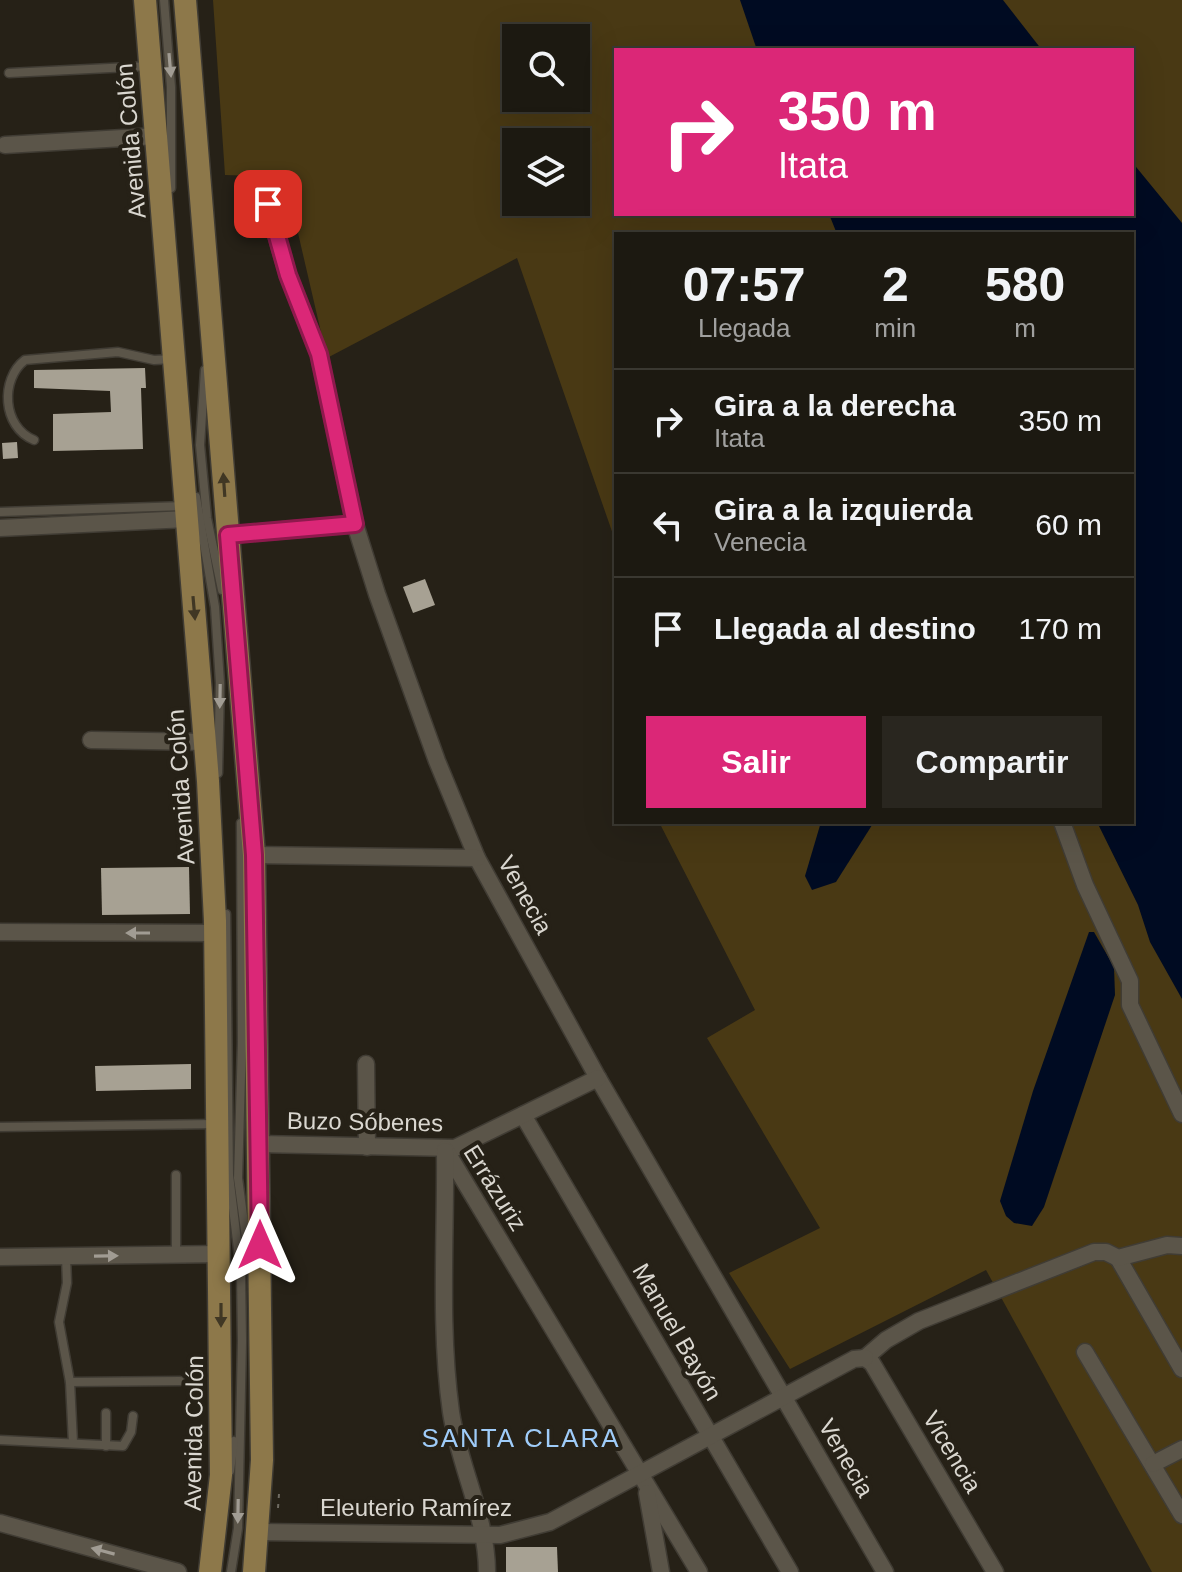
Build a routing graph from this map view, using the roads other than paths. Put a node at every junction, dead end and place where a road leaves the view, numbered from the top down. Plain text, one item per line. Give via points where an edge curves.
1 (145, 0) edge
2 (164, 0) edge
3 (175, 0) edge
4 (185, 0) edge
5 (151, 66) junction
6 (9, 73) dead end
7 (157, 136) junction
8 (5, 145) dead end
9 (261, 183) dead end
10 (175, 359) junction
11 (34, 440) dead end
12 (0, 512) edge
13 (186, 512) junction
14 (355, 524) junction
15 (0, 528) edge
16 (228, 535) junction
17 (91, 740) dead end
18 (205, 742) junction
19 (1063, 824) edge
20 (254, 855) junction
21 (477, 858) junction
22 (0, 932) edge
23 (234, 940) junction
24 (366, 1064) dead end
25 (598, 1078) junction
26 (1182, 1114) edge
27 (523, 1115) junction
28 (220, 1124) junction
29 (0, 1127) edge
30 (259, 1144) junction
31 (367, 1147) junction
32 (445, 1149) junction
33 (176, 1175) dead end
34 (1182, 1246) edge
35 (220, 1254) junction
36 (176, 1255) junction
37 (66, 1256) junction
38 (0, 1257) edge
39 (1118, 1258) junction
40 (1085, 1352) dead end
41 (865, 1358) junction
42 (261, 1368) junction
43 (1182, 1369) edge
44 (180, 1381) dead end
45 (70, 1382) junction
46 (783, 1399) junction
47 (238, 1405) junction
48 (106, 1413) dead end
49 (133, 1416) dead end
50 (711, 1437) junction
51 (0, 1440) edge
52 (73, 1443) junction
53 (106, 1446) junction
54 (1182, 1449) edge
55 (1153, 1464) junction
56 (643, 1479) junction
57 (1182, 1515) edge
58 (0, 1523) edge
59 (260, 1532) junction
60 (217, 1533) junction
61 (484, 1535) junction
62 (178, 1572) edge
63 (210, 1572) edge
64 (231, 1572) edge
65 (247, 1572) edge
66 (254, 1572) edge
67 (487, 1572) edge
68 (661, 1572) edge
69 (699, 1572) edge
70 (790, 1572) edge
71 (885, 1572) edge
72 (995, 1572) edge

1 - 5 main road, Avenida Colón
2 -> 23 lane via 171,186 198,520 213,592 218,764
3 - 23 lane via 204,344 200,445 207,518 224,597 240,802
16 -> 4 main road, Avenida Colón
5 - 6 lane
5 - 7 main road, Avenida Colón
7 - 8 street
7 - 10 main road, Avenida Colón
9 - 14 street, Venecia via 319,354
10 - 11 lane via 118,352 25,360 9,378 7,406 15,428
10 - 13 main road, Avenida Colón
12 - 13 lane
13 - 15 street via 150,521
13 -> 18 main road, Avenida Colón
14 - 16 street
14 - 21 street, Venecia via 408,682
16 - 20 main road, Avenida Colón
17 - 18 street
18 - 23 main road, Avenida Colón
19 - 26 street via 1130,981 1130,1005
20 - 21 street
20 - 23 main road, Avenida Colón
21 - 25 street, Venecia
23 -> 22 street
23 - 28 main road, Avenida Colón
23 - 30 main road, Avenida Colón
23 - 42 lane via 238,1178
23 - 47 lane via 229,1175 241,1274
24 - 31 street
25 - 27 street, Buzo Sóbenes
25 - 46 street, Venecia
27 - 32 street, Buzo Sóbenes
27 - 50 street, Manuel Bayón
28 - 29 lane
28 - 35 main road, Avenida Colón
30 - 31 street, Buzo Sóbenes
30 - 42 main road, Avenida Colón
31 - 32 street, Buzo Sóbenes
32 - 56 street, Errázuriz
32 - 61 street, Errázuriz via 450,1401
33 - 36 lane
34 - 39 street, Eleuterio Ramírez
35 - 36 street
35 -> 60 main road, Avenida Colón
37 -> 36 street
37 - 38 street
37 - 45 lane via 59,1322
39 - 41 street, Eleuterio Ramírez via 1094,1252 919,1321
39 - 43 street
40 - 55 street
41 - 46 street, Eleuterio Ramírez via 854,1359
41 - 72 street, Vicencia
42 - 59 main road, Avenida Colón
44 - 45 lane
45 - 52 lane
46 - 50 street, Eleuterio Ramírez
46 - 71 street, Venecia
47 - 60 lane
47 -> 64 lane via 239,1511
48 - 53 lane
49 - 53 lane via 123,1446
50 - 56 street, Eleuterio Ramírez
50 - 70 street, Manuel Bayón
51 - 52 lane
52 - 53 lane
54 - 55 street
55 - 57 street
56 - 61 street, Eleuterio Ramírez via 541,1526
56 - 68 street
56 - 69 street, Errázuriz
62 -> 58 street
59 - 61 street, Eleuterio Ramírez
59 - 65 lane
59 - 66 main road, Avenida Colón
60 - 63 main road, Avenida Colón
61 - 67 street, Errázuriz

